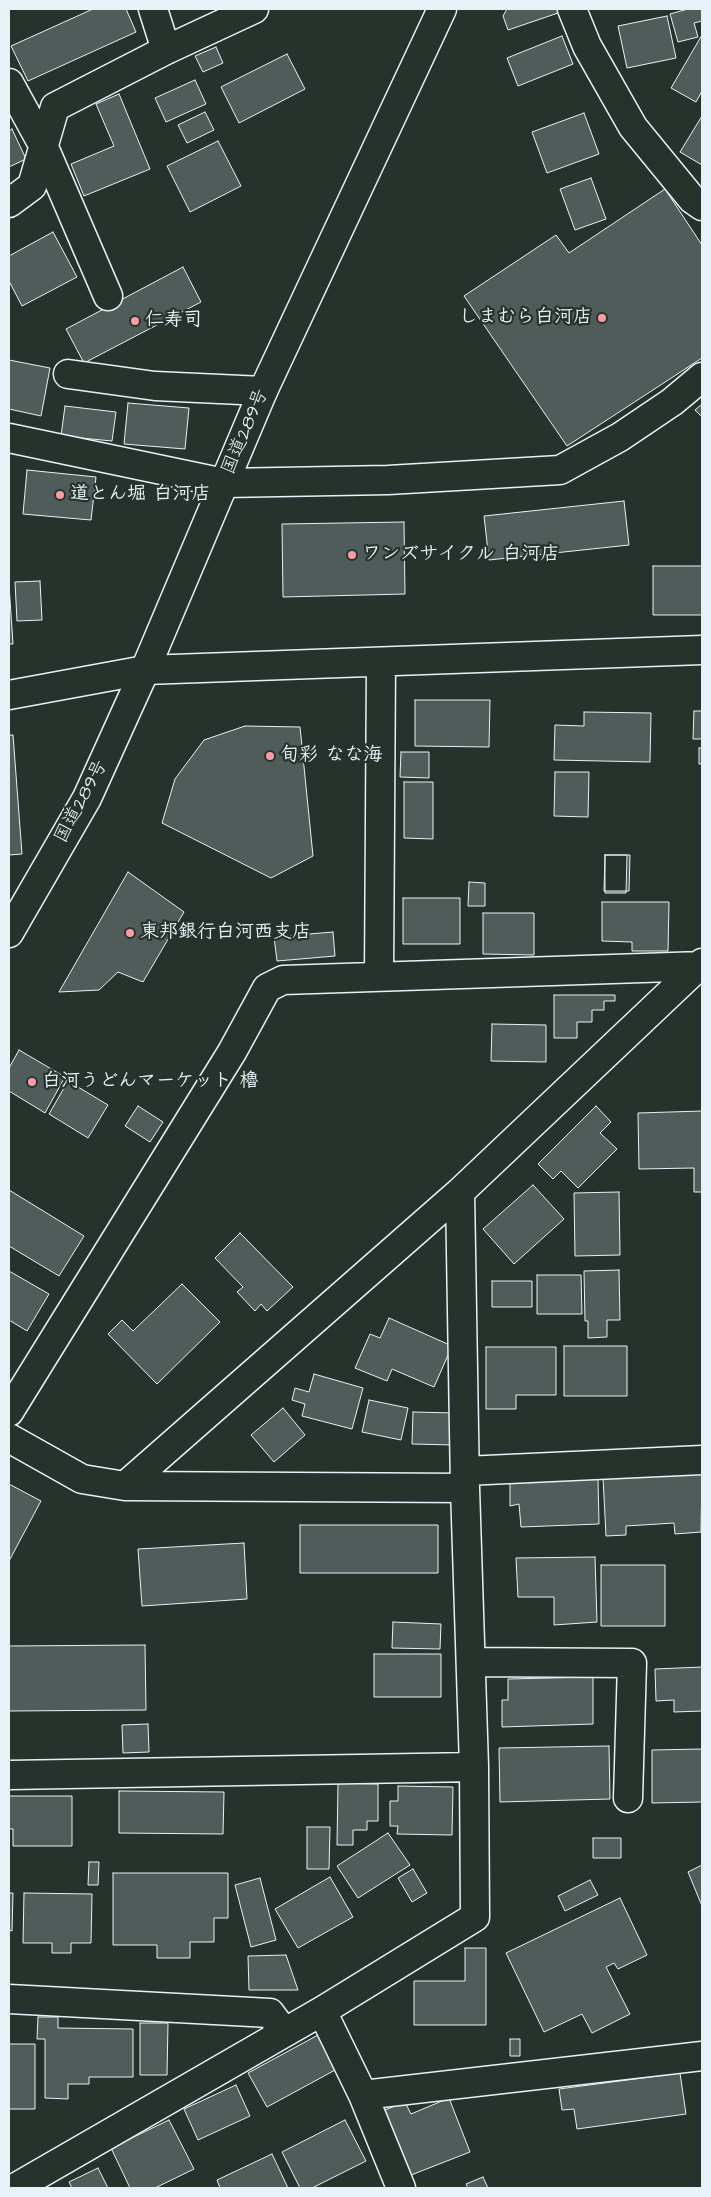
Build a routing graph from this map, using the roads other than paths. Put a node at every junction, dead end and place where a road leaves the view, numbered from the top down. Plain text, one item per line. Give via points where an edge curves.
1 (153, 9) edge
2 (254, 9) edge
3 (442, 9) edge
4 (572, 9) edge
5 (166, 50) junction
6 (9, 83) edge
7 (43, 145) junction
8 (9, 203) edge
9 (702, 206) edge
10 (108, 296) dead end
11 (68, 374) dead end
12 (702, 377) edge
13 (263, 391) junction
14 (9, 438) edge
15 (224, 483) junction
16 (702, 650) edge
17 (381, 662) junction
18 (145, 670) junction
19 (9, 695) edge
20 (9, 933) edge
21 (701, 965) edge
22 (379, 976) junction
23 (460, 1192) junction
24 (9, 1412) edge
25 (9, 1438) edge
26 (702, 1460) edge
27 (465, 1479) junction
28 (125, 1486) junction
29 (471, 1662) junction
30 (474, 1767) junction
31 (9, 1775) edge
32 (628, 1798) dead end
33 (9, 1998) edge
34 (322, 2011) junction
35 (284, 2032) junction
36 (702, 2056) edge
37 (363, 2095) junction
38 (15, 2188) edge
39 (401, 2188) edge

1 - 5 main road
2 - 5 main road
3 - 13 main road, 国道289号
4 - 9 main road via 587,46 633,128 692,199
5 - 7 main road via 55,107
6 - 7 main road
7 - 8 main road via 32,186
7 - 10 main road
11 - 13 main road via 155,386
12 - 15 main road via 620,437 560,470 388,480
13 - 15 main road, 国道289号
14 - 15 main road
15 - 18 main road, 国道289号
16 - 17 main road
17 - 18 main road
17 - 22 main road
18 - 19 main road
18 - 20 main road, 国道289号 via 87,798
21 - 22 main road
21 - 23 main road
22 - 24 main road via 282,980 267,988 232,1052
23 - 27 main road
23 - 28 main road
25 - 28 main road via 82,1479
26 - 27 main road
27 - 28 main road
27 - 29 main road
29 - 30 main road
29 - 32 main road via 632,1663
30 - 31 main road
30 - 34 main road via 475,1917
33 - 35 main road via 270,2013
34 - 35 main road
34 - 37 main road
35 - 38 main road
36 - 37 main road
37 - 39 main road

